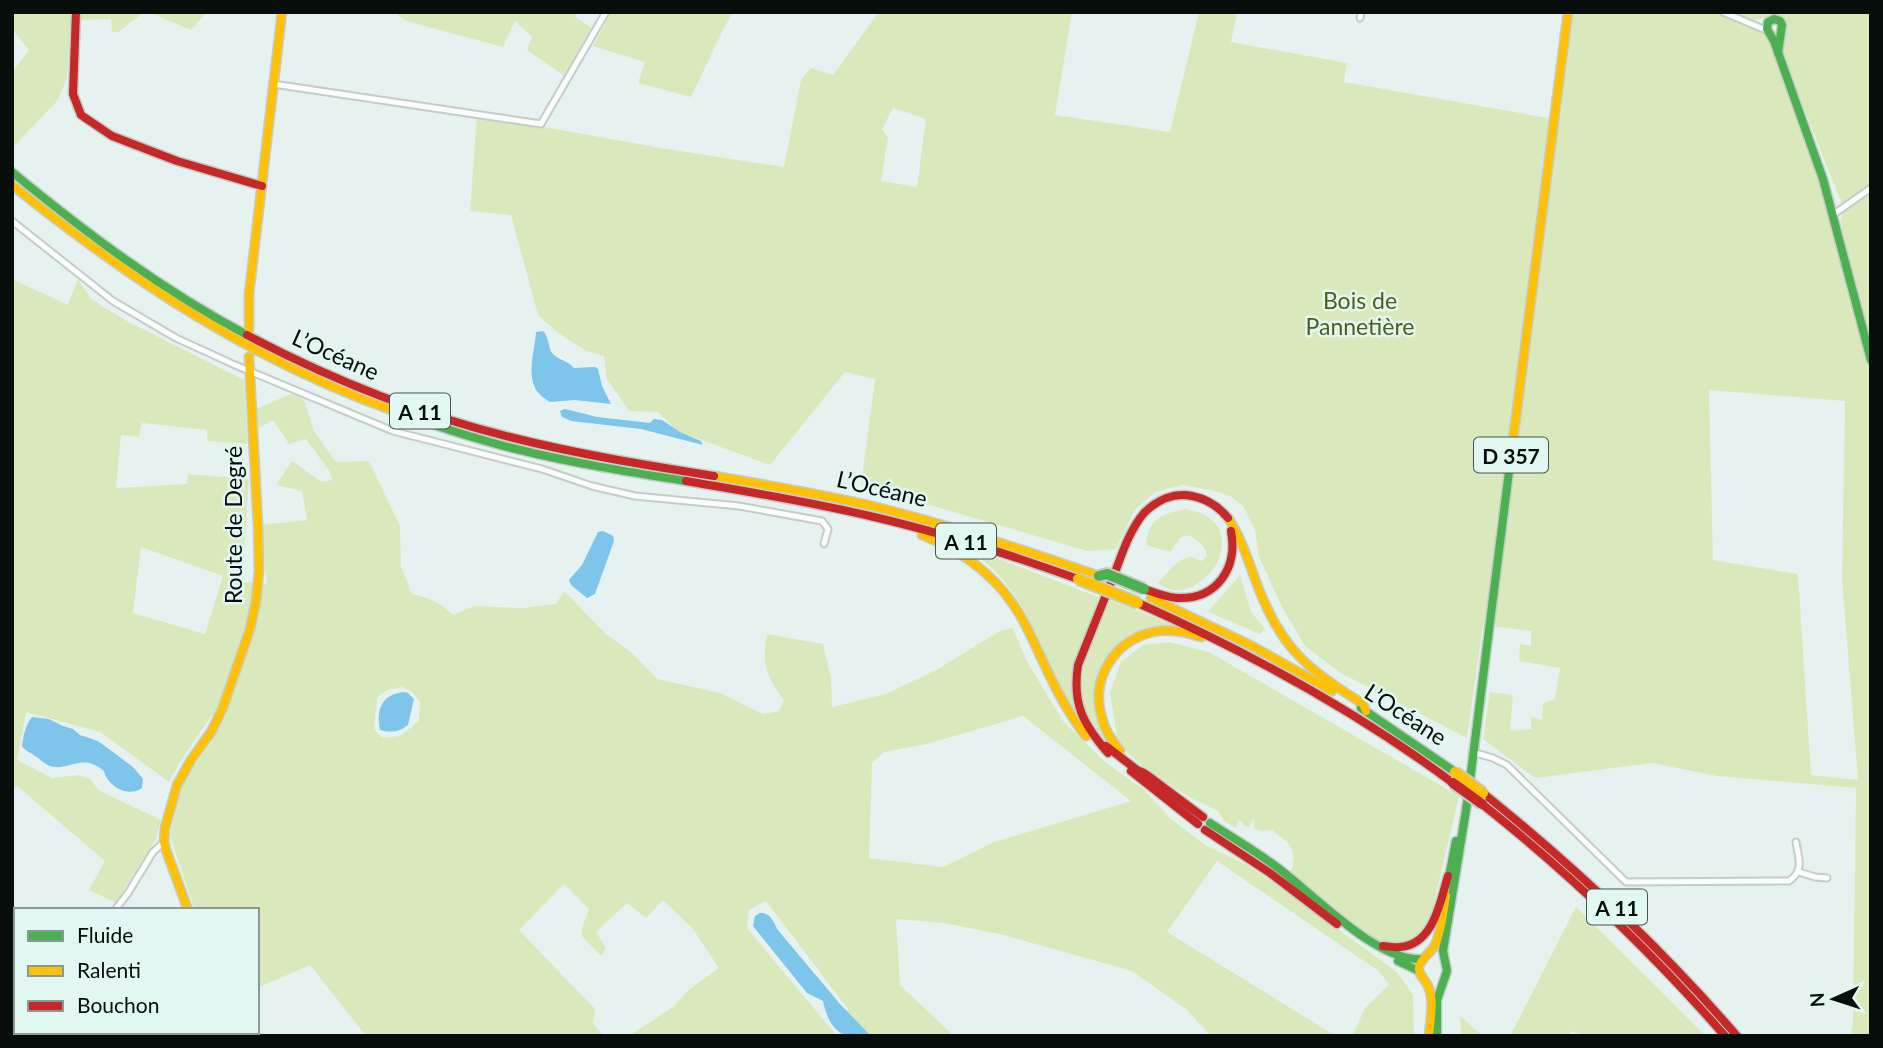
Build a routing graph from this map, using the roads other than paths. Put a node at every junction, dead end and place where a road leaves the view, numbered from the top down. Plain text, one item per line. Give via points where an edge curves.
1 (76, 12) edge
2 (282, 12) edge
3 (606, 12) edge
4 (1723, 12) edge
5 (1568, 14) edge
6 (1774, 22) edge
7 (273, 84) junction
8 (12, 172) edge
9 (12, 185) edge
10 (262, 186) junction
11 (1871, 188) edge
12 (1834, 214) junction
13 (12, 221) edge
14 (249, 330) dead end
15 (250, 357) dead end
16 (1871, 360) edge
17 (250, 371) junction
18 (851, 511) junction
19 (824, 544) dead end
20 (1080, 574) junction
21 (1141, 595) junction
22 (1227, 643) junction
23 (1366, 711) junction
24 (1472, 751) junction
25 (1108, 753) junction
26 (1144, 773) junction
27 (1454, 777) junction
28 (1468, 785) junction
29 (1163, 791) junction
30 (1482, 799) junction
31 (164, 842) junction
32 (1796, 842) dead end
33 (1233, 843) junction
34 (1799, 872) junction
35 (1448, 877) junction
36 (1827, 878) dead end
37 (116, 908) edge
38 (187, 908) edge
39 (1369, 942) junction
40 (1427, 957) junction
41 (1443, 958) junction
42 (1419, 971) junction
43 (1425, 981) junction
44 (1441, 981) junction
45 (1429, 1036) edge
46 (1437, 1036) edge
47 (1725, 1036) edge
48 (1737, 1036) edge

1 - 10 main road via 74,94 81,114 112,136
2 - 7 main road
3 - 7 street via 541,124
4 - 6 street via 1745,22
5 - 24 main road, D 357
6 - 12 main road via 1777,53
7 - 10 main road
8 - 20 main road, L’Océane / A 11 via 105,247 190,304 272,349 386,399 544,446 898,512 994,539
9 - 18 main road, L’Océane / A 11 via 98,253 183,310 273,360 377,406 463,435 562,460
10 - 14 main road
11 - 12 street
12 - 16 main road
13 - 17 street via 113,301 176,338
15 - 17 main road, Route de Degré
17 - 19 street via 393,431 611,491 739,506 822,522 828,528
17 - 31 main road, Route de Degré via 257,601 222,710 177,785
18 - 20 main road, L’Océane / A 11
18 - 25 main road via 859,518 943,543 983,569 1015,608 1068,713 1093,743
20 - 21 main road, L’Océane / A 11, bridge
20 - 21 main road, L’Océane / A 11, bridge via 1099,576
21 - 22 main road, L’Océane / A 11
21 - 23 main road, L’Océane / A 11 via 1207,623
21 - 26 main road via 1186,598 1219,584 1234,548 1228,526 1216,509 1181,498 1151,510 1128,547 1080,671 1080,698 1089,726 1104,744
22 - 26 main road via 1155,631 1122,647 1110,661 1098,694 1101,722 1117,748
22 - 27 main road, L’Océane / A 11
23 - 25 main road via 1363,704 1304,662 1284,640 1226,515 1201,498 1179,495 1157,502 1137,522 1078,665 1079,710 1090,733
23 - 27 main road, L’Océane / A 11
24 - 28 main road, D 357
24 - 34 street via 1507,765 1626,883 1790,881
25 - 29 main road
26 - 29 main road
27 - 30 main road, L’Océane / A 11, bridge
28 - 35 main road, D 357
28 - 41 main road, D 357
29 - 33 main road
30 - 47 main road, L’Océane / A 11 via 1615,919
30 - 48 main road, L’Océane / A 11 via 1547,844 1628,917
31 - 37 street
31 - 38 main road
32 - 34 street
33 - 39 main road via 1278,867
33 - 42 main road via 1374,950
34 - 36 street
35 - 39 main road via 1436,918 1419,940 1395,947
35 - 40 main road, D 357 via 1438,936
39 - 40 main road via 1412,960
40 - 41 main road
40 - 42 main road
41 - 44 main road via 1447,970
42 - 43 main road
43 - 44 main road
43 - 45 main road via 1430,988
44 - 46 main road

